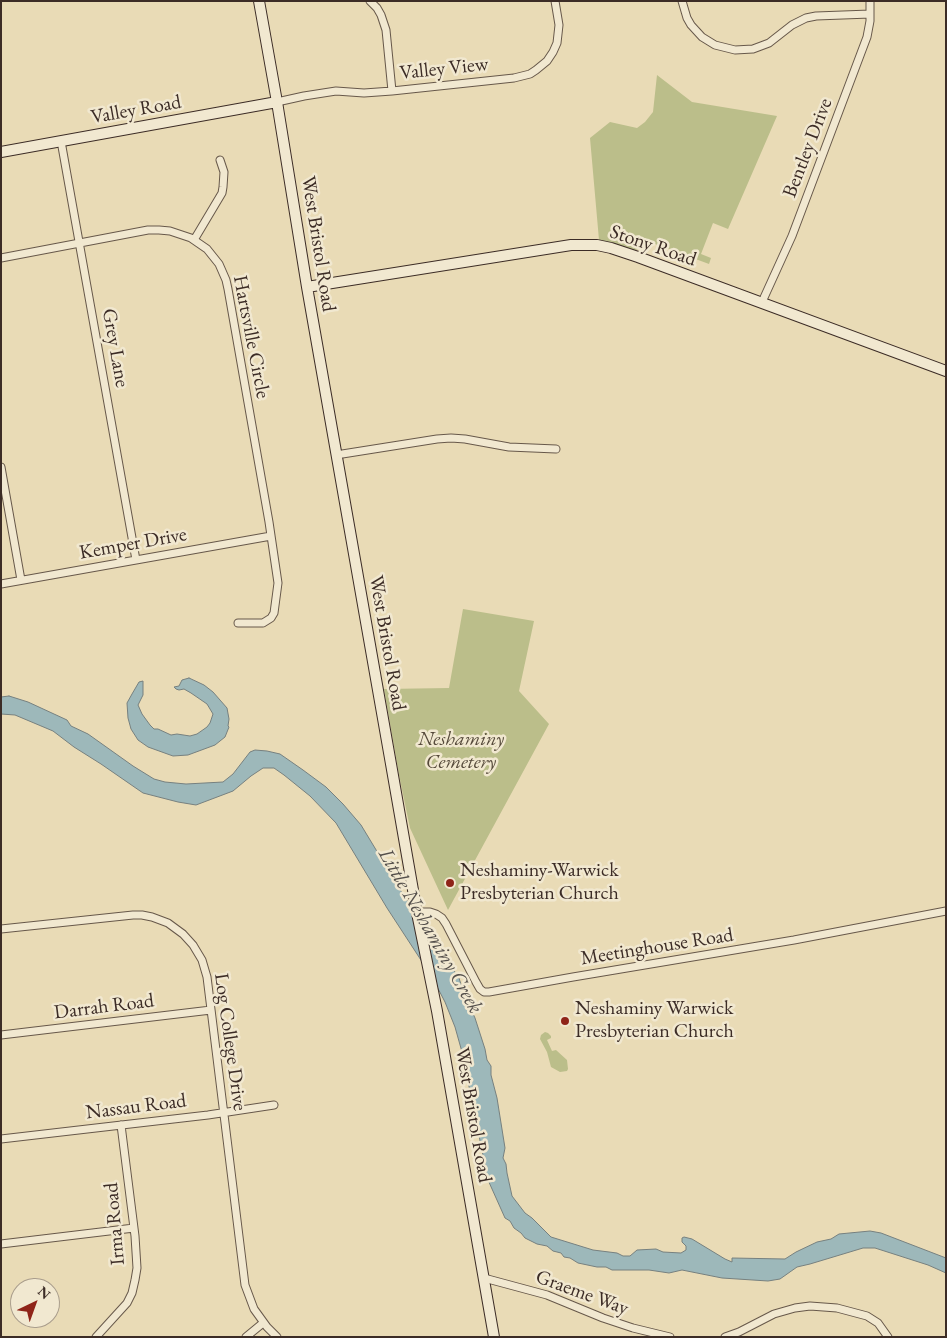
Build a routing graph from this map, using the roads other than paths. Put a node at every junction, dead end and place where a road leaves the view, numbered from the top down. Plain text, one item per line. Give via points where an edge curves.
1 (259, 1) edge
2 (370, 1) edge
3 (384, 1) edge
4 (555, 1) edge
5 (682, 1) edge
6 (870, 1) edge
7 (376, 8) junction
8 (870, 14) junction
9 (392, 91) junction
10 (277, 102) junction
11 (62, 141) junction
12 (1, 152) edge
13 (220, 160) dead end
14 (194, 240) junction
15 (80, 243) junction
16 (1, 258) edge
17 (307, 287) junction
18 (762, 302) junction
19 (946, 371) edge
20 (556, 449) dead end
21 (336, 455) junction
22 (1, 467) edge
23 (271, 536) junction
24 (136, 560) junction
25 (21, 580) junction
26 (1, 584) edge
27 (238, 623) dead end
28 (946, 911) edge
29 (417, 912) junction
30 (1, 930) edge
31 (210, 1010) junction
32 (1, 1035) edge
33 (274, 1105) dead end
34 (223, 1112) junction
35 (121, 1125) junction
36 (1, 1139) edge
37 (134, 1228) junction
38 (1, 1244) edge
39 (484, 1278) junction
40 (263, 1323) junction
41 (645, 1334) edge
42 (96, 1337) edge
43 (246, 1337) edge
44 (277, 1337) edge
45 (494, 1337) edge
46 (670, 1337) edge
47 (725, 1337) edge
48 (888, 1337) edge

1 - 10 main road, West Bristol Road
2 - 7 street
3 - 7 street
4 - 9 street, Valley View via 559,25 557,43 547,61 530,74
5 - 8 street via 687,18 702,37 735,50 753,49 769,43 806,18
6 - 8 street, Bentley Drive
7 - 9 street via 382,15 386,30
8 - 18 street, Bentley Drive via 864,46 792,236
9 - 10 street, Valley View via 336,91
10 - 11 main road, Valley Road
10 - 17 main road, West Bristol Road
11 - 12 main road, Valley Road
11 - 15 street, Grey Lane
13 - 14 street via 224,172 222,193
14 - 15 street, Hartsville Circle via 170,231 148,230
14 - 23 street, Hartsville Circle via 214,256 226,280
15 - 16 street, Hartsville Circle
15 - 24 street, Grey Lane
17 - 18 main road, Stony Road via 582,244 611,248
17 - 21 main road, West Bristol Road
18 - 19 main road, Stony Road
20 - 21 street via 509,447 451,438
21 - 29 main road, West Bristol Road
22 - 25 street
23 - 24 street, Kemper Drive
23 - 27 street, Hartsville Circle via 278,583 274,613 263,623
24 - 25 street, Kemper Drive
25 - 26 street, Kemper Drive
28 - 29 street, Meetinghouse Road via 489,992 480,989 442,918 430,912
29 - 39 main road, West Bristol Road
30 - 31 street, Log College Drive via 133,915 161,920 183,934 198,952 206,972
31 - 32 street, Darrah Road
31 - 34 street, Log College Drive
33 - 34 street, Nassau Road
34 - 35 street, Nassau Road
34 - 40 street, Log College Drive via 244,1278 248,1297
35 - 36 street, Nassau Road
35 - 37 street, Irma Road
37 - 38 street
37 - 42 street, Irma Road via 137,1268 132,1293
39 - 41 street, Graeme Way via 547,1295
39 - 45 main road, West Bristol Road
40 - 43 street
40 - 44 street, Log College Drive
41 - 46 street, Graeme Way
47 - 48 street via 774,1314 810,1306 837,1308 867,1316 878,1323

